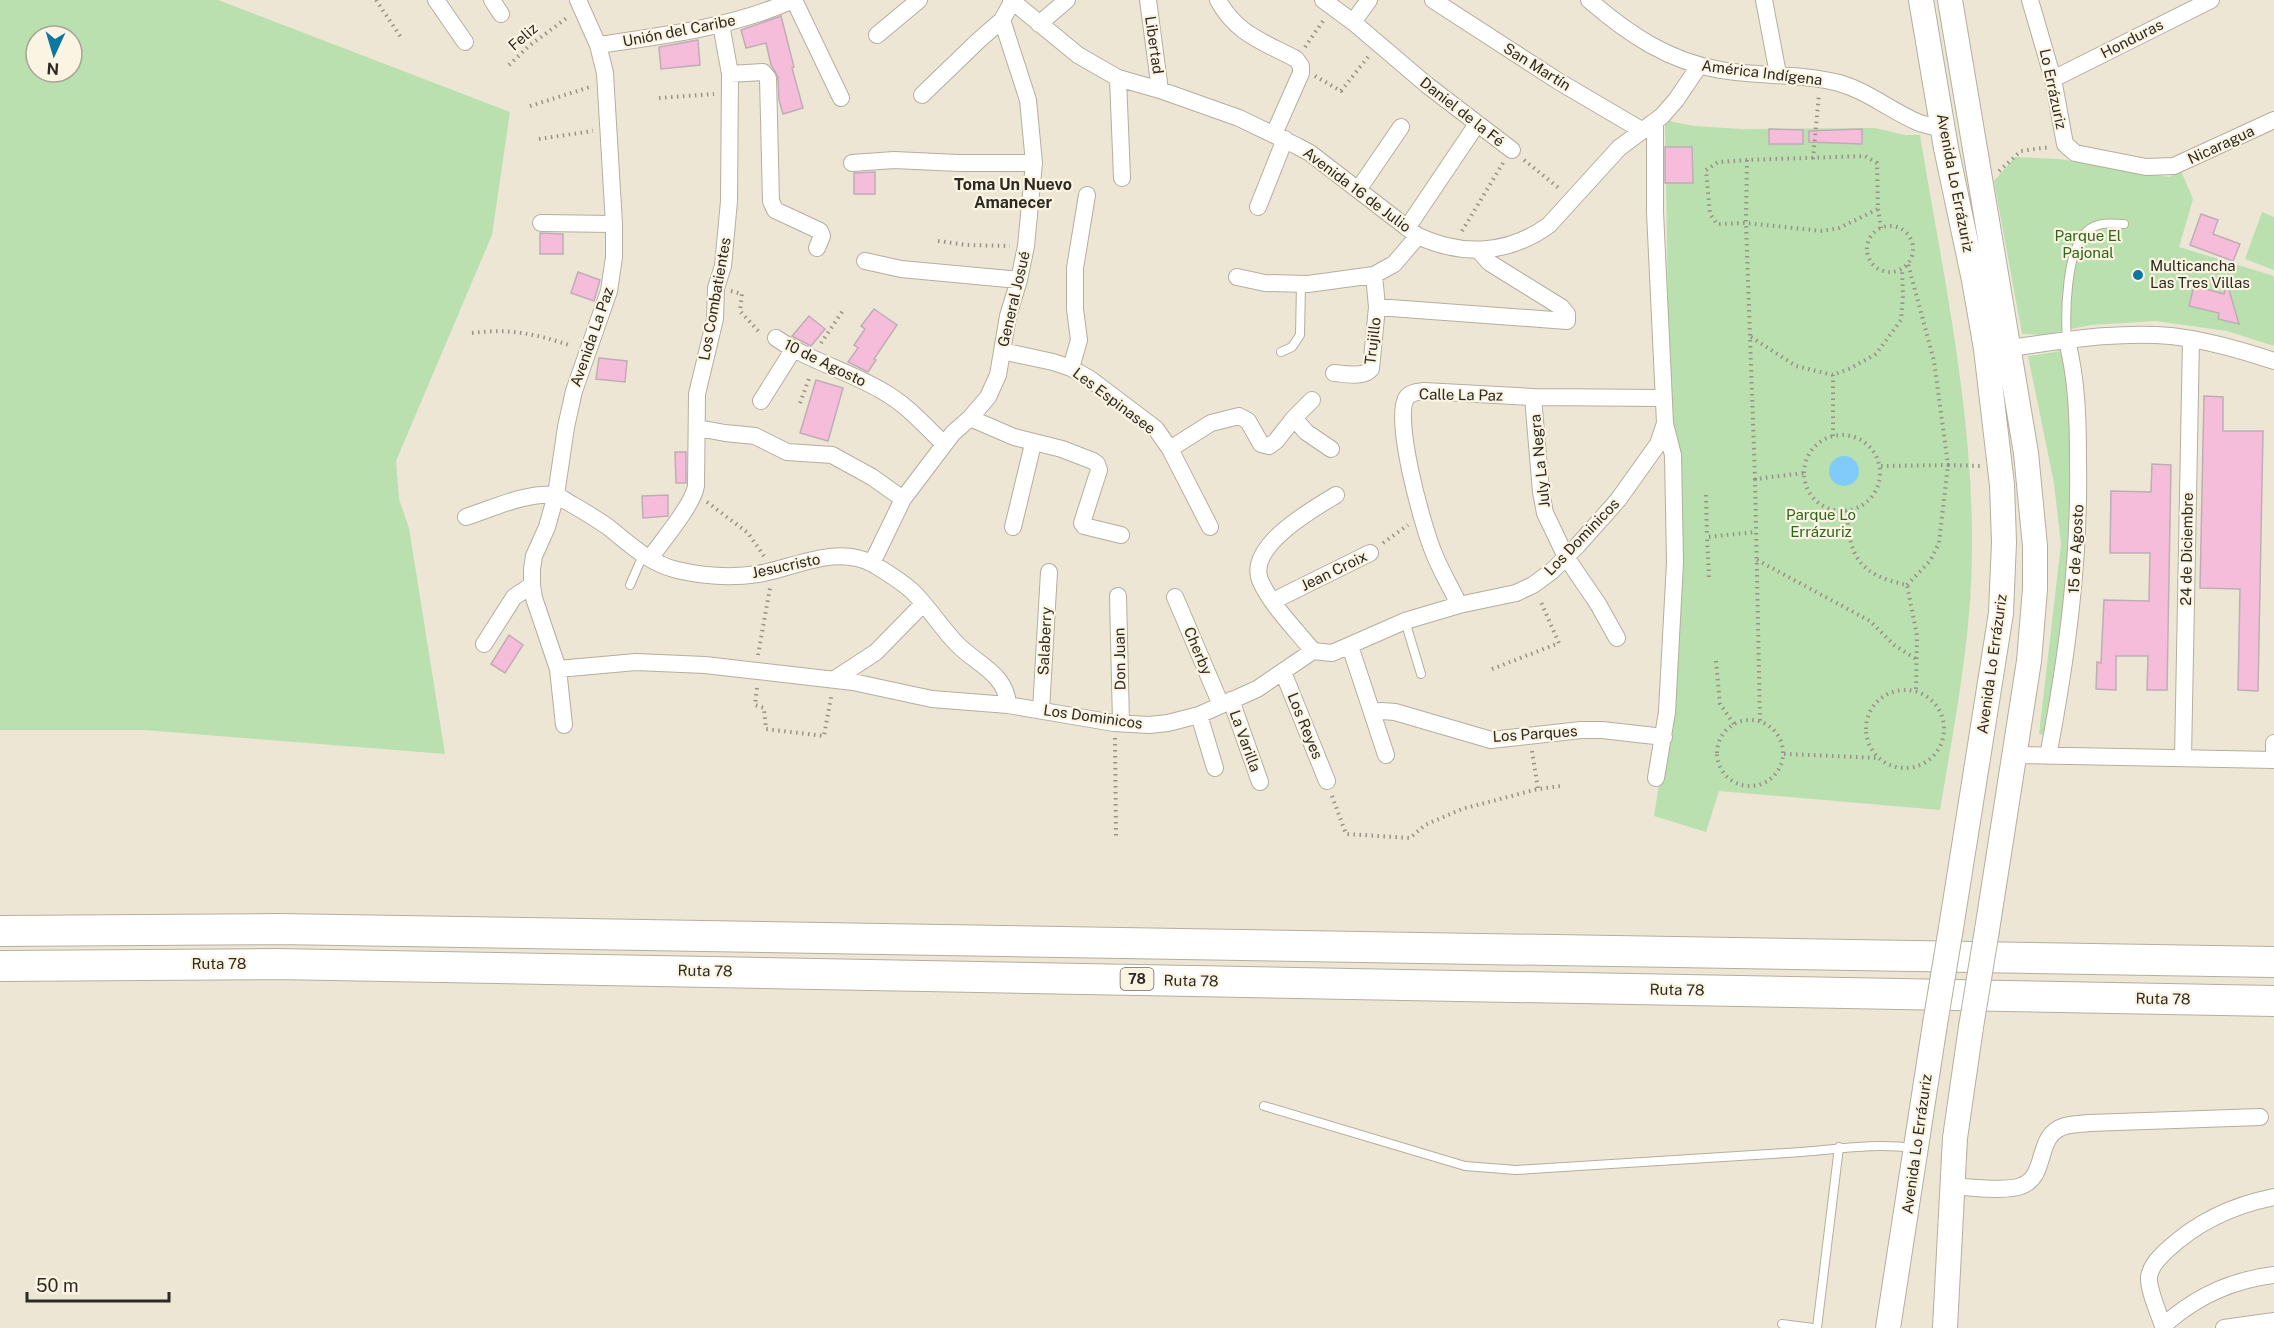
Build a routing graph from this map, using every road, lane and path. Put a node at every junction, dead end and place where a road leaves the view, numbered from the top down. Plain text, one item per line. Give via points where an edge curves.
1 (376, 0) edge
2 (436, 0) edge
3 (793, 0) edge
4 (919, 0) edge
5 (1067, 0) edge
6 (1148, 0) edge
7 (1218, 0) edge
8 (1369, 0) edge
9 (1433, 0) edge
10 (1589, 0) edge
11 (1764, 0) edge
12 (1921, 0) edge
13 (1950, 0) edge
14 (2030, 0) edge
15 (2211, 0) edge
16 (1012, 1) edge
17 (580, 4) edge
18 (1328, 4) edge
19 (1002, 20) junction
20 (1353, 22) junction
21 (721, 24) junction
22 (1039, 24) junction
23 (877, 35) dead end
24 (402, 39) dead end
25 (465, 42) dead end
26 (598, 45) junction
27 (1377, 45) junction
28 (509, 65) dead end
29 (1299, 66) junction
30 (1699, 66) junction
31 (730, 74) junction
32 (1778, 74) junction
33 (1118, 78) junction
34 (1820, 79) junction
35 (2053, 79) junction
36 (606, 84) junction
37 (1160, 90) junction
38 (730, 93) junction
39 (922, 95) dead end
40 (659, 98) dead end
41 (841, 98) dead end
42 (530, 106) dead end
43 (2274, 120) edge
44 (1477, 124) junction
45 (1401, 127) dead end
46 (1649, 127) junction
47 (609, 129) junction
48 (1943, 129) junction
49 (1279, 137) junction
50 (539, 139) dead end
51 (1512, 150) junction
52 (2069, 150) junction
53 (1813, 159) junction
54 (1747, 160) junction
55 (852, 163) dead end
56 (1034, 163) junction
57 (2167, 168) joint
58 (1122, 178) dead end
59 (1358, 190) junction
60 (1983, 190) junction
61 (1088, 195) dead end
62 (1573, 199) junction
63 (1258, 207) dead end
64 (1878, 209) junction
65 (540, 223) dead end
66 (1746, 223) junction
67 (614, 224) junction
68 (2124, 224) dead end
69 (1881, 228) junction
70 (1413, 232) junction
71 (938, 241) dead end
72 (1026, 246) junction
73 (817, 248) dead end
74 (1453, 248) junction
75 (1478, 250) junction
76 (865, 261) dead end
77 (1908, 264) junction
78 (1902, 269) junction
79 (1374, 275) junction
80 (1237, 277) dead end
81 (1019, 280) junction
82 (1301, 284) junction
83 (716, 288) junction
84 (1377, 307) junction
85 (844, 309) dead end
86 (472, 333) dead end
87 (1750, 336) junction
88 (776, 338) joint
89 (2191, 339) junction
90 (2067, 341) junction
91 (2009, 348) junction
92 (793, 350) junction
93 (587, 351) junction
94 (1002, 351) junction
95 (1281, 352) dead end
96 (813, 360) junction
97 (2274, 361) edge
98 (1071, 368) junction
99 (1334, 373) dead end
100 (1833, 375) junction
101 (1533, 398) junction
102 (1663, 398) junction
103 (1312, 400) dead end
104 (761, 401) dead end
105 (800, 403) dead end
106 (970, 418) junction
107 (1293, 418) junction
108 (1665, 423) junction
109 (698, 428) junction
110 (1833, 435) junction
111 (944, 444) junction
112 (1033, 444) junction
113 (1331, 448) dead end
114 (1170, 449) junction
115 (1948, 465) junction
116 (1881, 466) junction
117 (2001, 466) junction
118 (1804, 473) junction
119 (1755, 479) junction
120 (695, 493) junction
121 (556, 495) junction
122 (1336, 495) dead end
123 (1706, 495) dead end
124 (903, 499) junction
125 (1847, 511) junction
126 (1421, 516) junction
127 (466, 517) dead end
128 (1013, 527) dead end
129 (1210, 527) dead end
130 (1756, 532) junction
131 (1121, 535) dead end
132 (1707, 537) junction
133 (1370, 553) joint
134 (646, 557) junction
135 (1566, 557) junction
136 (1756, 560) junction
137 (872, 563) junction
138 (772, 571) junction
139 (1049, 572) dead end
140 (1710, 577) dead end
141 (532, 585) junction
142 (630, 585) dead end
143 (1533, 585) junction
144 (1907, 585) junction
145 (1118, 596) dead end
146 (1175, 597) dead end
147 (1273, 601) junction
148 (923, 604) junction
149 (1459, 605) junction
150 (1405, 621) junction
151 (1617, 638) dead end
152 (483, 644) dead end
153 (1350, 646) junction
154 (1313, 651) junction
155 (1917, 660) junction
156 (1716, 661) dead end
157 (558, 669) junction
158 (1492, 669) dead end
159 (757, 670) junction
160 (1283, 672) junction
161 (1421, 674) dead end
162 (835, 679) junction
163 (1916, 691) junction
164 (1226, 703) junction
165 (1008, 705) junction
166 (1041, 710) junction
167 (1372, 712) junction
168 (1198, 715) junction
169 (1760, 721) junction
170 (1118, 723) junction
171 (1734, 724) junction
172 (564, 725) dead end
173 (1530, 736) junction
174 (1664, 737) junction
175 (2274, 743) edge
176 (1386, 754) dead end
177 (1784, 754) junction
178 (2015, 755) junction
179 (2049, 756) junction
180 (1879, 758) junction
181 (2184, 758) junction
182 (2274, 760) edge
183 (1215, 768) dead end
184 (1656, 778) dead end
185 (1327, 781) joint
186 (1260, 782) dead end
187 (1561, 786) dead end
188 (1538, 789) junction
189 (1116, 840) dead end
190 (0, 931) edge
191 (2274, 962) edge
192 (0, 966) edge
193 (2274, 1001) edge
194 (1264, 1106) dead end
195 (2260, 1117) dead end
196 (1839, 1147) junction
197 (1916, 1148) junction
198 (1951, 1186) junction
199 (2274, 1197) edge
200 (2274, 1275) edge
201 (2274, 1321) edge
202 (1782, 1324) dead end
203 (2163, 1327) edge
204 (1815, 1328) edge
205 (1888, 1328) edge
206 (1945, 1328) edge
207 (2224, 1328) edge

1 - 24 path
2 - 25 street
3 - 21 street, Unión del Caribe
3 - 41 street
4 - 23 street
5 - 22 street
6 - 37 street, Libertad
7 - 29 street via 1229,19 1244,32
8 - 20 street
9 - 46 street, San Martín via 1558,81
10 - 30 street, América Indígena via 1646,44
11 - 32 street
12 - 48 main road, Avenida Lo Errázuriz
13 - 60 main road, Avenida Lo Errázuriz
14 - 35 street, Lo Errázuriz
15 - 35 street, Honduras
16 - 19 street
16 - 22 street, Avenida 16 de Julio
17 - 26 street, Avenida La Paz
17 - 28 path, Feliz
18 - 20 street, Daniel de la Fé
18 - 29 path
19 - 39 street
19 - 56 street, General Josué via 1028,100
20 - 27 street, Daniel de la Fé
21 - 26 street, Unión del Caribe
21 - 31 street, Los Combatientes
22 - 33 street, Avenida 16 de Julio via 1078,55
26 - 36 street, Avenida La Paz
27 - 29 path via 1341,91
27 - 44 street, Daniel de la Fé
29 - 49 street
30 - 32 street, América Indígena
30 - 46 street, Avenida 16 de Julio via 1676,100
31 - 38 street, Los Combatientes
31 - 73 street via 763,72 768,78 771,201 775,210 820,231
32 - 34 street, América Indígena
33 - 37 street, Avenida 16 de Julio
33 - 58 street
34 - 48 street, América Indígena via 1853,88 1916,122
34 - 53 path
35 - 52 street, Lo Errázuriz
36 - 42 path
36 - 47 street, Avenida La Paz
37 - 49 street, Avenida 16 de Julio
38 - 40 path
38 - 83 street, Los Combatientes via 729,201 723,266
43 - 57 street, Nicaragua
44 - 51 street, Daniel de la Fé
44 - 70 street
45 - 59 street
46 - 62 street, Avenida 16 de Julio via 1610,157
46 - 102 street, Los Dominicos
47 - 50 path
47 - 67 street, Avenida La Paz
48 - 117 main road, Avenida Lo Errázuriz via 1984,338
49 - 59 street, Avenida 16 de Julio via 1310,153
49 - 63 street
51 - 62 path, Daniel de la Fé
51 - 74 path
52 - 57 street, Lo Errázuriz
52 - 60 path via 2053,147 2021,151
53 - 54 path
53 - 64 path via 1872,159 1876,163
54 - 66 path
54 - 66 path via 1718,162 1706,170 1712,220 1717,224
55 - 56 street
56 - 72 street, General Josué
59 - 70 street, Avenida 16 de Julio
60 - 91 main road, Avenida Lo Errázuriz
61 - 98 street via 1075,268 1080,340
62 - 75 street, Avenida 16 de Julio via 1538,233 1499,248
64 - 66 path via 1839,228 1822,231
64 - 69 path
65 - 67 street
66 - 87 path
67 - 93 street, Avenida La Paz via 613,275
68 - 90 lane via 2104,223 2087,231 2075,248 2066,304
69 - 77 path via 1896,227 1908,236 1913,250
69 - 78 path via 1869,238 1869,260 1880,271
70 - 74 street, Avenida 16 de Julio
70 - 79 street via 1394,264
71 - 72 path
72 - 81 street, General Josué
74 - 75 street, Avenida 16 de Julio
75 - 84 street via 1490,263 1561,307 1568,314 1568,321
76 - 81 street via 901,269
77 - 78 path
77 - 115 path via 1934,361
78 - 100 path via 1901,320 1876,354
79 - 82 street
79 - 84 street, Trujillo
80 - 82 street via 1264,283
81 - 94 street, General Josué
82 - 95 lane via 1300,335 1292,347
83 - 88 path, 10 de Agosto via 742,294 741,313 762,334
83 - 109 street, Los Combatientes via 715,319 697,394
84 - 99 street, Trujillo via 1371,369 1362,374
85 - 96 path
86 - 93 path via 524,332
87 - 100 path via 1796,366
87 - 119 path
88 - 92 street, 10 de Agosto
89 - 90 street via 2124,335
89 - 97 street
89 - 181 street, 24 de Diciembre
90 - 91 street
90 - 179 street, 15 de Agosto via 2076,392 2078,529 2070,623
91 - 178 main road, Avenida Lo Errázuriz via 2031,484 2035,546 2029,661
92 - 96 street, 10 de Agosto
92 - 104 street
93 - 121 street, Avenida La Paz via 566,427
94 - 98 street, Les Espinasee
94 - 106 street, General Josué via 994,386
96 - 105 path
96 - 111 street, 10 de Agosto via 885,392
98 - 114 street, Les Espinasee via 1156,429
100 - 110 path
101 - 102 street, Calle La Paz
101 - 126 street, Calle La Paz via 1424,391 1407,397 1405,438
101 - 135 street, July La Negra via 1545,513
102 - 108 street, Los Dominicos
103 - 107 street
106 - 111 street, General Josué
106 - 112 street
107 - 113 street
107 - 114 street via 1269,446 1261,444 1245,417 1239,416 1211,423
108 - 135 street, Los Dominicos via 1658,444 1624,493
108 - 174 street, Los Dominicos via 1673,455 1675,562
109 - 120 street, Los Combatientes
109 - 124 street via 755,436 787,452 832,455
110 - 116 path via 1858,437 1869,444
110 - 118 path via 1812,450
111 - 124 street, General Josué
112 - 128 street
112 - 131 street via 1062,449 1097,464 1082,523
114 - 129 street, Les Espinasee
115 - 116 path
115 - 117 path
115 - 144 path via 1939,543 1930,561
116 - 125 path via 1881,479 1873,496 1859,508
117 - 197 main road, Avenida Lo Errázuriz, bridge via 2001,613
118 - 119 path
118 - 125 path via 1806,486 1822,506
119 - 130 path
120 - 134 street
120 - 138 path via 748,533
121 - 127 street via 532,496
121 - 134 street, Jesucristo
121 - 141 street, Avenida La Paz via 534,556
122 - 147 street via 1278,535 1259,562 1260,580
123 - 132 path
124 - 137 street, General Josué
125 - 144 path via 1848,537 1861,564 1884,580
126 - 133 path, Jean Croix
126 - 149 street, Calle La Paz via 1433,552
130 - 132 path
130 - 136 path
132 - 140 path
133 - 147 street, Jean Croix
134 - 138 street, Jesucristo via 664,566 710,575
134 - 142 lane
135 - 143 street, Los Dominicos
135 - 151 street, July La Negra
136 - 155 path via 1870,621 1894,645
136 - 169 path
137 - 138 street, Jesucristo via 824,558
137 - 148 street, Jesucristo
138 - 159 path
139 - 166 street, Salaberry
141 - 152 street via 514,597
141 - 157 street, Avenida La Paz
143 - 149 street, Los Dominicos via 1516,593
143 - 158 path via 1559,643
144 - 155 path via 1917,636
145 - 170 street, Don Juan
146 - 164 street, Cherby
147 - 154 street
148 - 162 street via 876,652
148 - 165 street, Jesucristo via 951,638 999,679 1008,695
149 - 150 street, Los Dominicos
150 - 153 street, Los Dominicos
150 - 161 lane
153 - 154 street, Los Dominicos via 1332,653
153 - 167 street
154 - 160 street, Los Dominicos
155 - 163 path
156 - 171 path via 1720,704
157 - 159 street, Los Dominicos via 646,662
157 - 172 street, Avenida La Paz
159 - 162 street, Los Dominicos
159 - 162 path via 755,705 764,708 766,729 824,736
160 - 164 street, Los Dominicos
160 - 185 street, Los Reyes
162 - 165 street, Los Dominicos via 932,699
163 - 180 path via 1890,693 1871,710 1866,735
163 - 180 path via 1928,697 1943,717 1943,742 1927,762 1915,767 1890,765
164 - 168 street, Los Dominicos
164 - 186 street, La Varilla
165 - 166 street, Los Dominicos
166 - 170 street, Los Dominicos
167 - 173 street, Los Parques via 1395,712 1491,740
167 - 176 street
168 - 170 street, Los Dominicos via 1149,725
168 - 183 street
169 - 171 path via 1749,719
169 - 177 path via 1778,733
170 - 189 path
171 - 177 path via 1721,736 1717,757 1726,776 1735,783 1757,786 1768,782 1782,765
173 - 174 street, Los Parques via 1602,730
173 - 188 path
174 - 184 street, Los Dominicos
175 - 182 street
177 - 180 path
178 - 179 street
178 - 198 main road, Avenida Lo Errázuriz, bridge via 1958,1103
179 - 181 street
181 - 182 street
185 - 188 path via 1346,834 1410,838 1425,825 1462,809
187 - 188 path
190 - 191 highway via 278,929
192 - 193 highway, Ruta 78 / 78 via 300,964
194 - 196 lane via 1465,1166 1490,1169
195 - 198 street via 2064,1126 2046,1140 2038,1172 2028,1183 2014,1188
196 - 197 lane via 1886,1144
196 - 204 lane
197 - 205 main road, Avenida Lo Errázuriz
198 - 206 main road, Avenida Lo Errázuriz
199 - 203 street via 2213,1217 2156,1261 2149,1281
200 - 203 street via 2248,1279 2206,1294
201 - 207 street
202 - 204 lane

